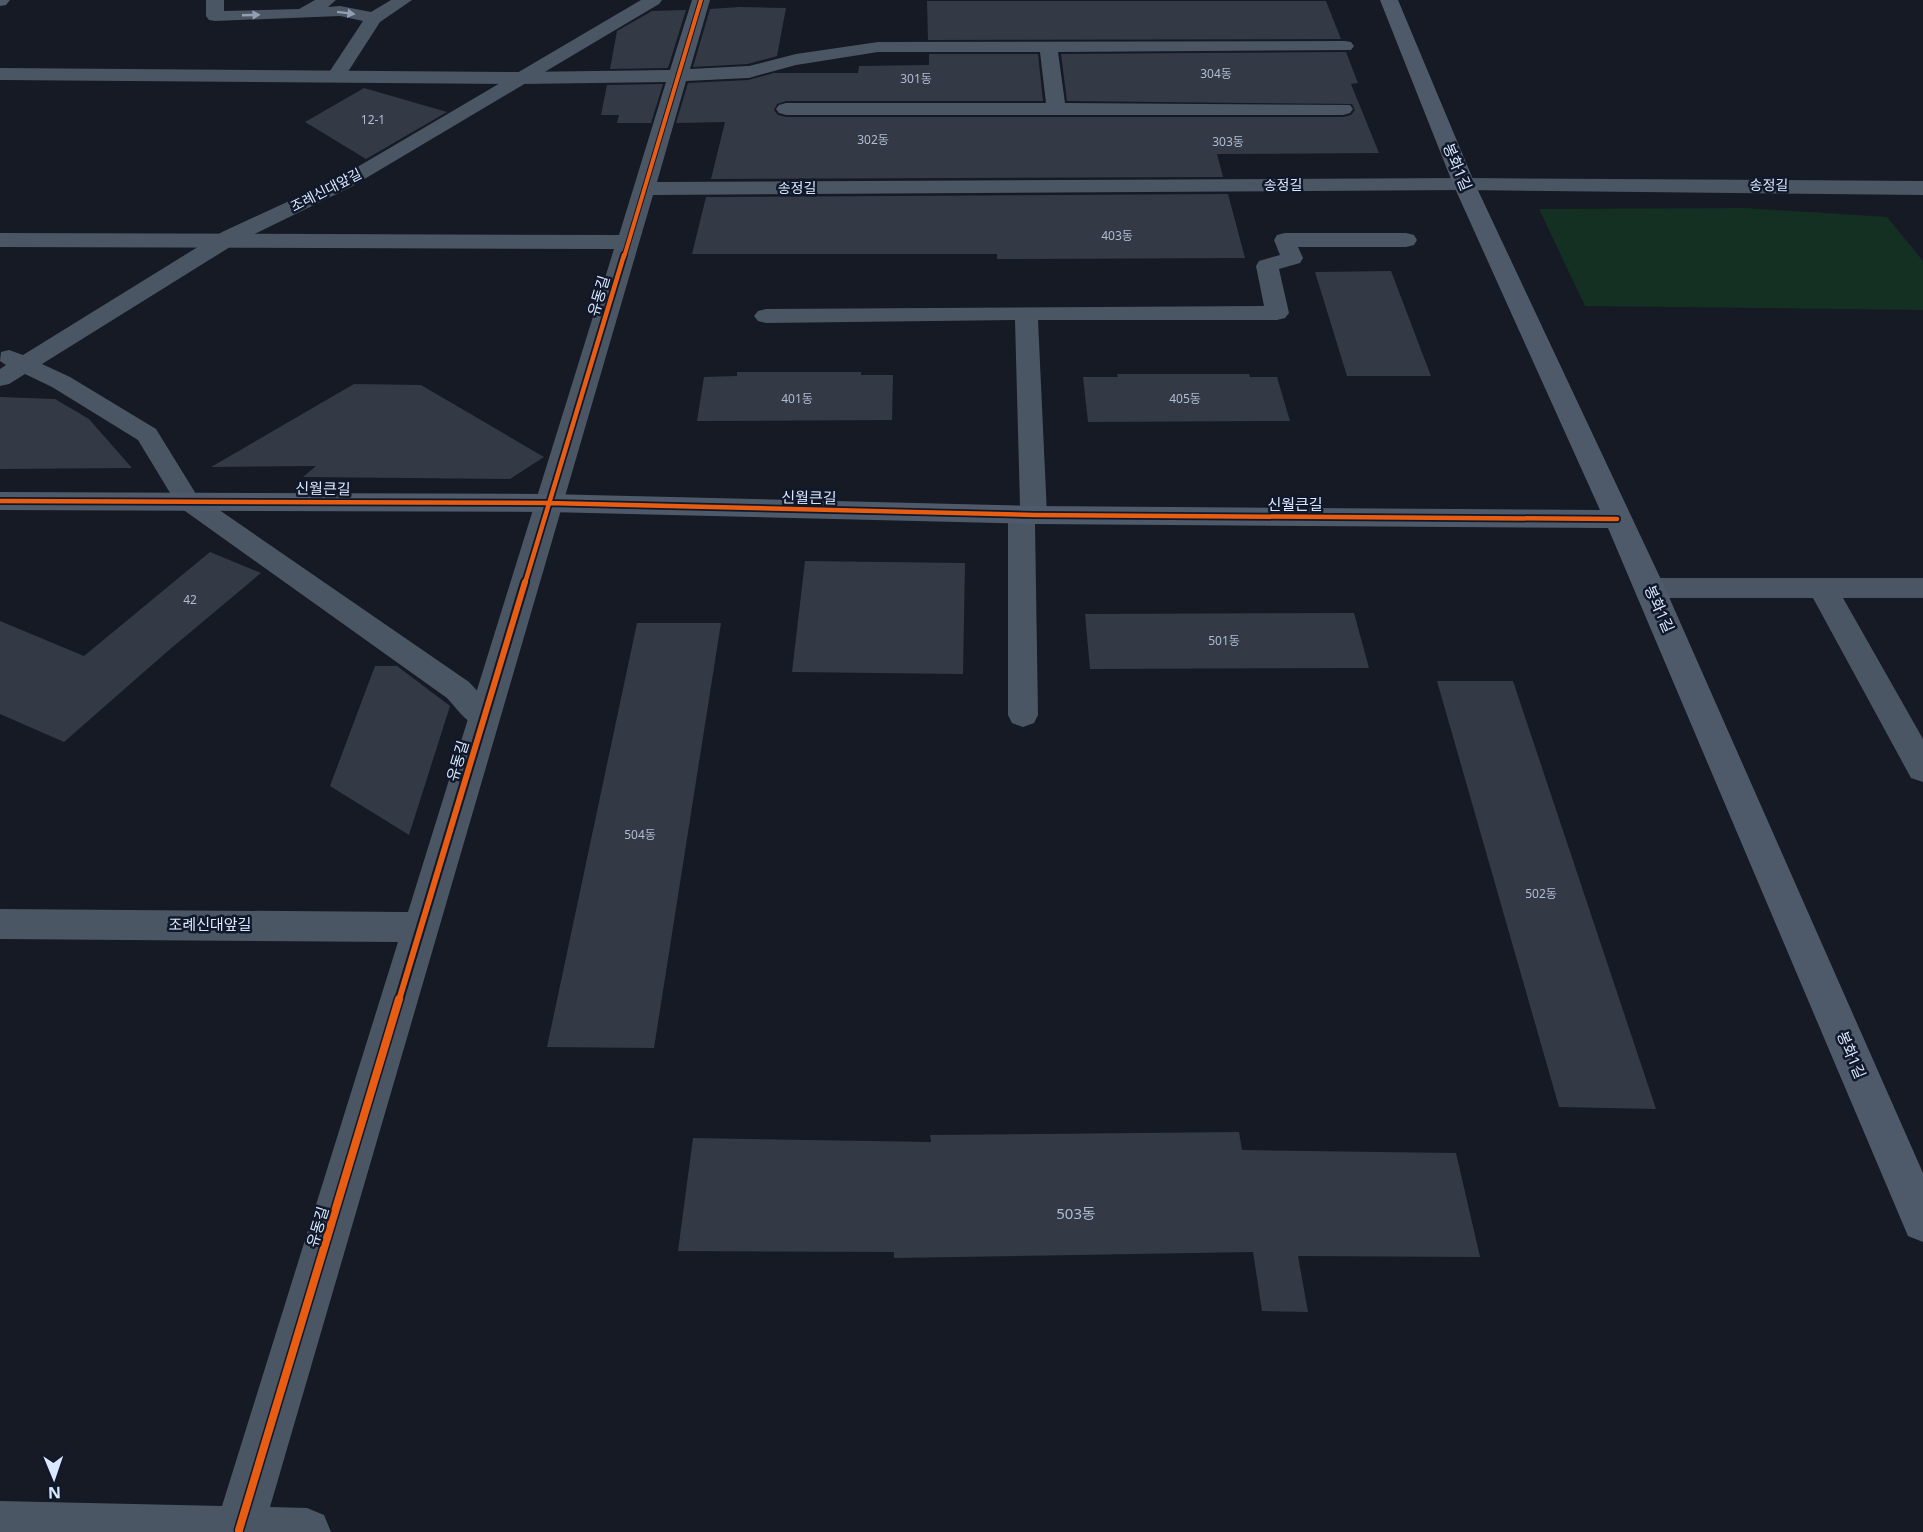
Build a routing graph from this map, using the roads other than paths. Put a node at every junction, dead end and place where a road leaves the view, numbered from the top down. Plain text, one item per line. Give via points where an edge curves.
1 (215, 0) edge
2 (327, 0) edge
3 (403, 0) edge
4 (653, 0) edge
5 (701, 0) edge
6 (1389, 0) edge
7 (303, 14) junction
8 (374, 18) junction
9 (1048, 46) junction
10 (1345, 46) dead end
11 (748, 72) joint
12 (0, 74) edge
13 (678, 76) junction
14 (335, 77) junction
15 (521, 78) junction
16 (786, 109) dead end
17 (1056, 109) junction
18 (1343, 109) dead end
19 (1464, 184) junction
20 (1923, 188) edge
21 (644, 189) junction
22 (226, 239) junction
23 (0, 240) edge
24 (1406, 240) dead end
25 (628, 242) junction
26 (1026, 313) junction
27 (766, 316) dead end
28 (12, 358) edge
29 (0, 379) edge
30 (187, 500) junction
31 (0, 501) edge
32 (548, 504) junction
33 (1028, 515) junction
34 (1617, 519) junction
35 (1650, 588) junction
36 (1822, 588) junction
37 (1923, 588) edge
38 (1023, 715) dead end
39 (484, 718) junction
40 (1923, 769) edge
41 (0, 924) edge
42 (421, 927) junction
43 (1923, 1221) edge
44 (0, 1525) edge
45 (239, 1530) junction
46 (307, 1532) edge

1 -> 7 lane via 215,16
2 - 7 lane
3 - 8 lane
4 - 15 lane, 조례신대앞길
5 - 13 street, 유동길
6 - 19 street, 봉화1길
7 -> 8 lane via 340,11
8 - 14 lane
9 - 10 lane
9 - 11 lane via 878,46
9 - 17 lane
11 - 13 street
12 - 14 street
13 - 15 street
13 - 21 street, 유동길
14 - 15 street
15 - 22 lane, 조례신대앞길 via 344,183
16 - 17 lane
17 - 18 lane
19 - 20 street, 송정길
19 - 21 street, 송정길
19 - 34 street, 봉화1길
21 - 25 street, 유동길
22 - 23 street
22 - 25 street
22 - 28 lane, 조례신대앞길
24 - 26 lane via 1285,240 1292,258 1267,266 1277,313
25 - 32 street, 유동길
26 - 27 lane
26 - 33 lane
28 - 29 lane, 조례신대앞길
28 - 30 lane via 61,382 147,435
30 - 31 street, 신월큰길
30 - 32 street, 신월큰길
30 - 39 lane via 458,690
32 - 33 street, 신월큰길
32 - 39 street, 유동길
33 - 34 street, 신월큰길
33 - 38 lane
34 - 35 street, 봉화1길
35 - 36 street
35 - 43 street, 봉화1길
36 - 37 street
36 - 40 street
39 - 42 street, 유동길
41 - 42 street, 조례신대앞길
42 - 45 street, 유동길
44 - 45 street
45 - 46 street

